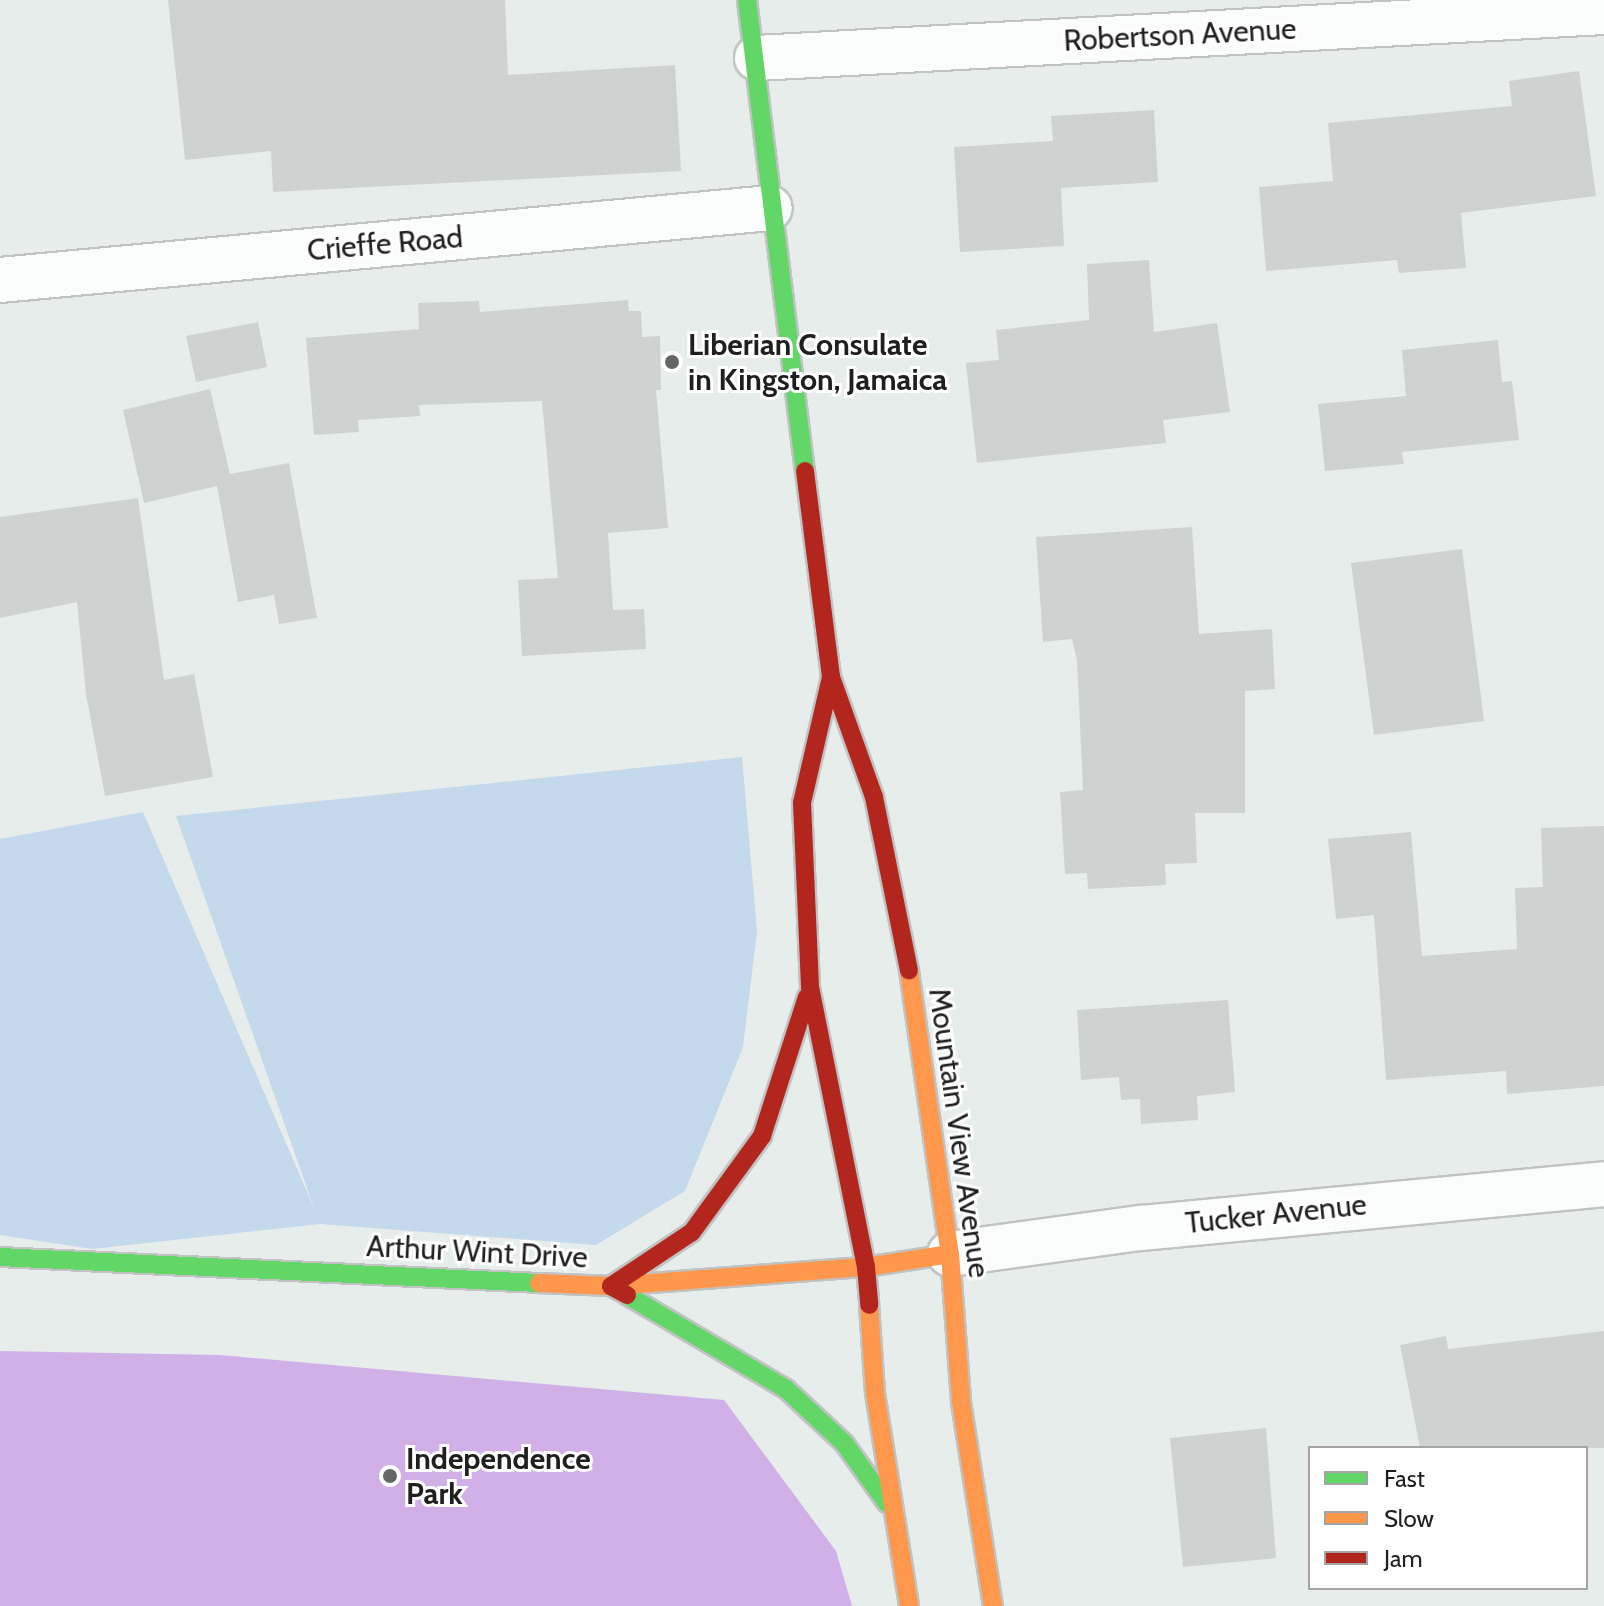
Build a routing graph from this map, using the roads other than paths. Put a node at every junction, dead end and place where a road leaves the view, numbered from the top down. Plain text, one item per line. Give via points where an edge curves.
1 (747, 0) edge
2 (1604, 12) edge
3 (757, 58) junction
4 (770, 208) junction
5 (0, 280) edge
6 (831, 677) junction
7 (810, 987) junction
8 (1604, 1184) edge
9 (950, 1254) junction
10 (0, 1257) edge
11 (866, 1267) junction
12 (611, 1286) junction
13 (892, 1509) junction
14 (909, 1606) edge
15 (993, 1606) edge

1 - 3 main road, Mountain View Avenue
2 - 3 street, Robertson Avenue
3 - 4 main road, Mountain View Avenue
4 - 5 street, Crieffe Road
4 - 6 main road, Mountain View Avenue
6 - 7 main road, Mountain View Avenue via 802,803
6 - 9 main road, Mountain View Avenue via 874,797 899,908
7 - 11 main road, Mountain View Avenue
7 - 12 main road via 762,1136 692,1232
8 - 9 street, Tucker Avenue via 1141,1228
9 - 11 main road, Arthur Wint Drive
9 - 15 main road, Mountain View Avenue via 961,1402
10 - 12 main road, Arthur Wint Drive
11 - 12 main road, Arthur Wint Drive
11 - 13 main road, Mountain View Avenue via 875,1393
12 - 13 main road via 786,1389 844,1443
13 - 14 main road, Mountain View Avenue

